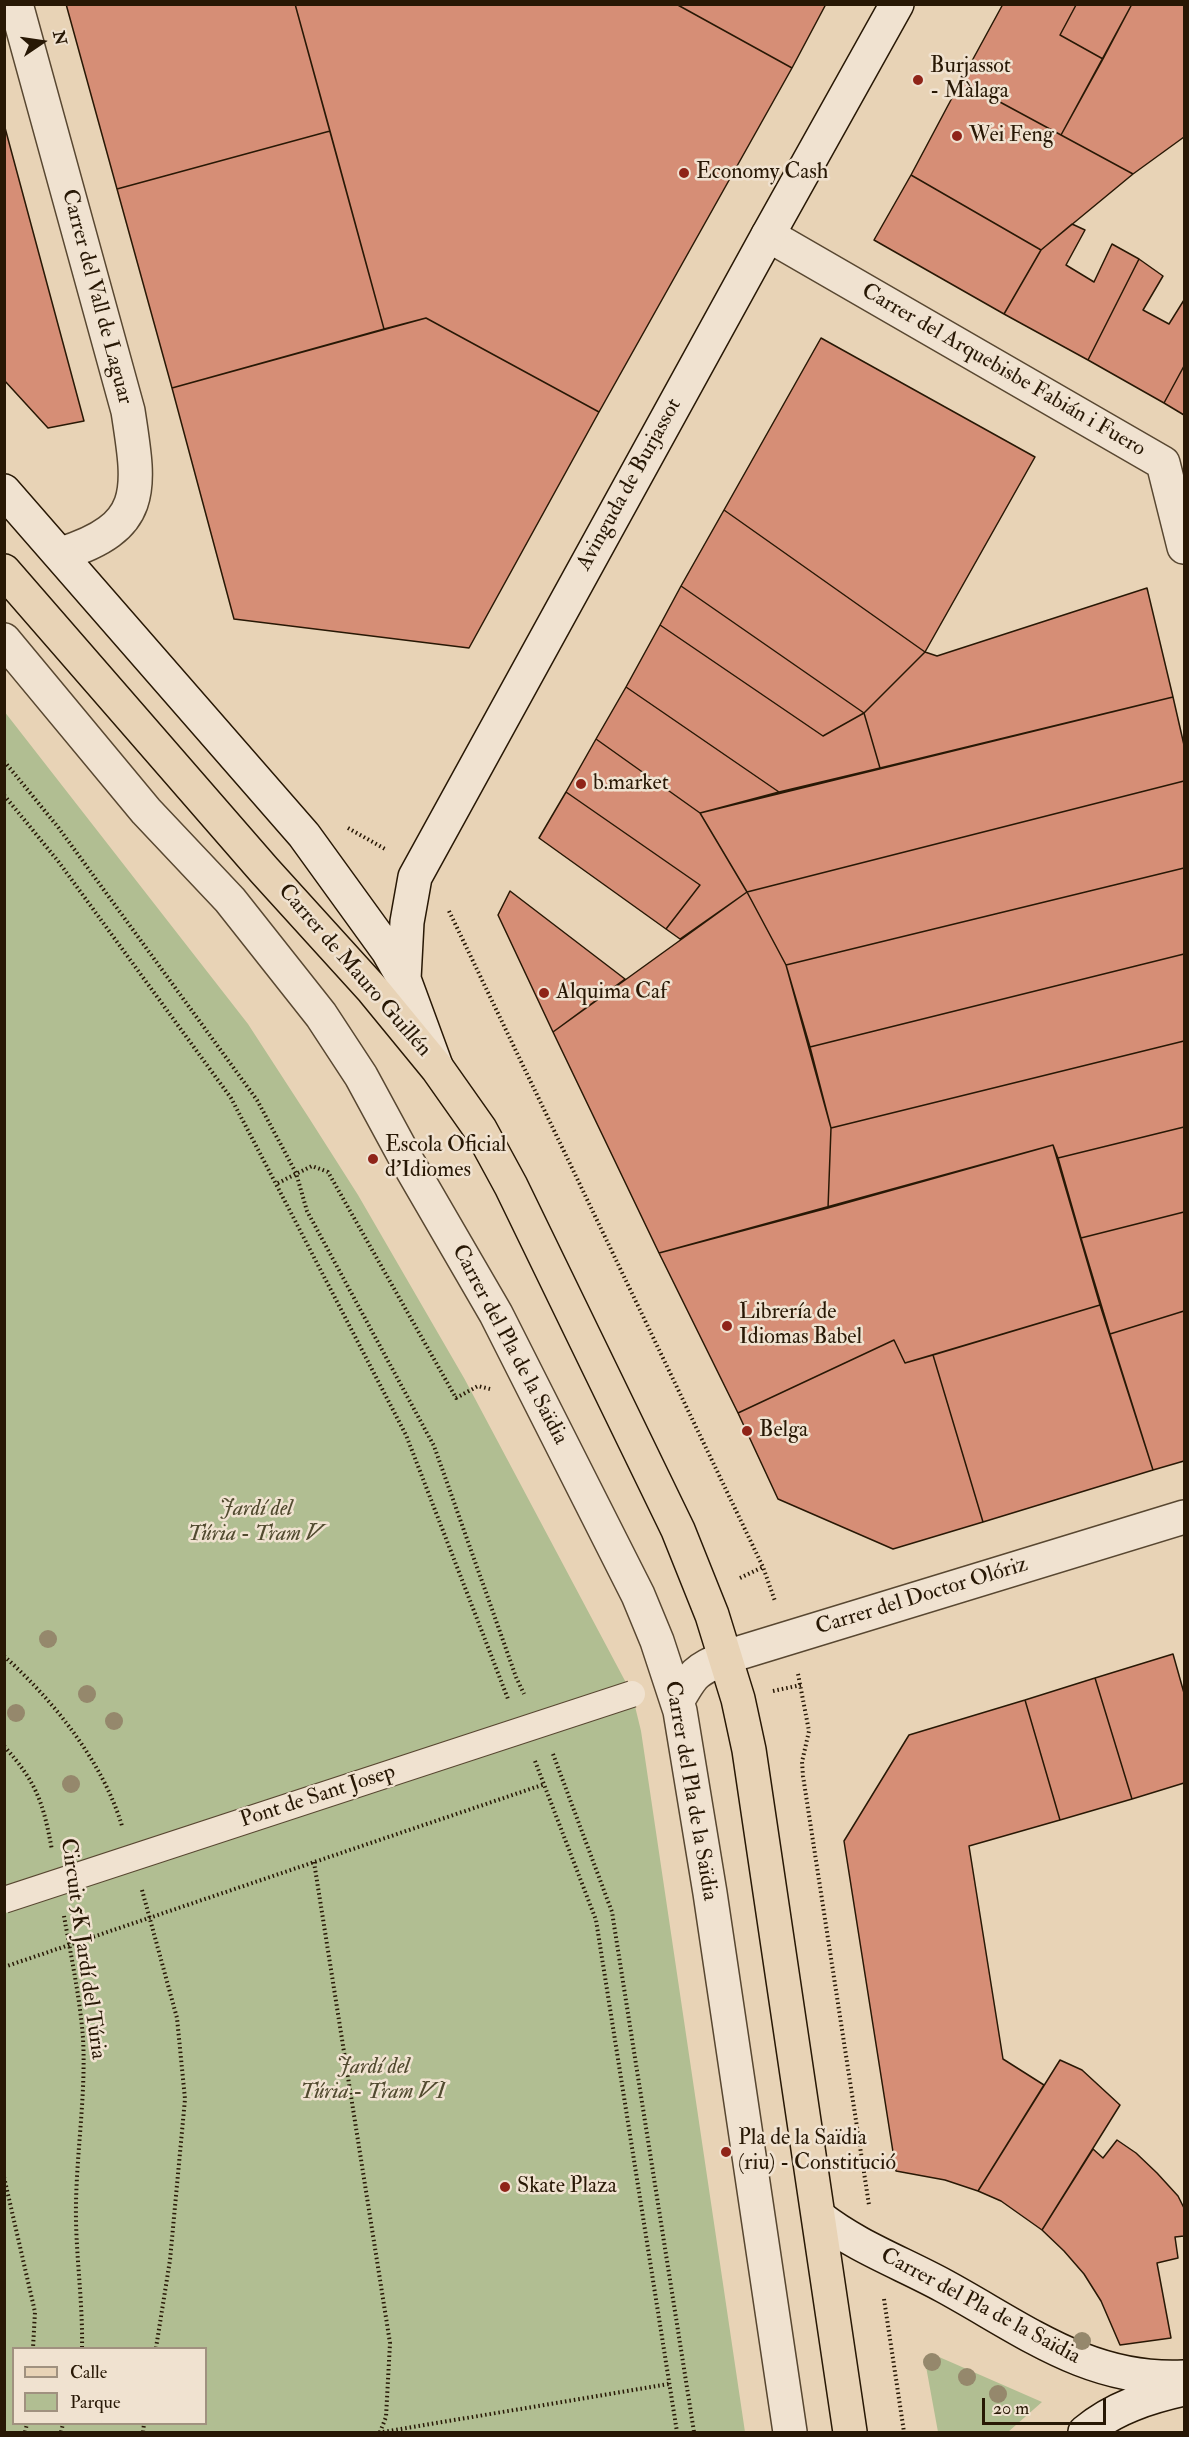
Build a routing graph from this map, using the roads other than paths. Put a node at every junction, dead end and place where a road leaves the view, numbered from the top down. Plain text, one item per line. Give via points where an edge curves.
1 (16, 4) edge
2 (897, 4) edge
3 (768, 235) junction
4 (4, 491) edge
5 (1185, 547) edge
6 (61, 554) junction
7 (4, 571) edge
8 (4, 640) edge
9 (404, 979) junction
10 (437, 1068) junction
11 (1185, 1517) edge
12 (726, 1657) junction
13 (632, 1694) dead end
14 (677, 1702) junction
15 (4, 1900) edge
16 (819, 2217) junction
17 (1185, 2377) edge
18 (1185, 2389) edge
19 (790, 2433) edge
20 (850, 2433) edge
21 (1086, 2433) edge

1 - 6 street, Carrer del Vall de Laguar via 128,411 135,457 136,496 119,525 90,545
2 - 3 street, Avinguda de Burjassot
3 - 5 street, Carrer del Arquebisbe Fabián i Fuero via 1163,463
3 - 9 street, Avinguda de Burjassot via 415,878 407,922
4 - 6 street, Carrer de Mauro Guillén
6 - 9 street, Carrer de Mauro Guillén via 304,835
7 - 10 main road, Carrer de Mauro Guillén
8 - 14 street, Carrer del Pla de la Saïdia via 146,811 230,900 321,1015 361,1076 507,1334 638,1595
9 - 10 street, Carrer de Mauro Guillén
10 - 12 main road via 488,1143 553,1271 678,1530
11 - 12 street, Carrer del Doctor Olóriz
12 - 14 street, Carrer del Doctor Olóriz via 691,1676
12 - 16 main road via 749,1750
13 - 15 street, Pont de Sant Josep, bridge
14 - 19 street, Carrer del Pla de la Saïdia via 708,1882
16 - 17 street, Carrer del Pla de la Saïdia via 876,2253 942,2285 1060,2353 1118,2371
16 - 20 main road
18 - 21 street via 1145,2399 1107,2415

